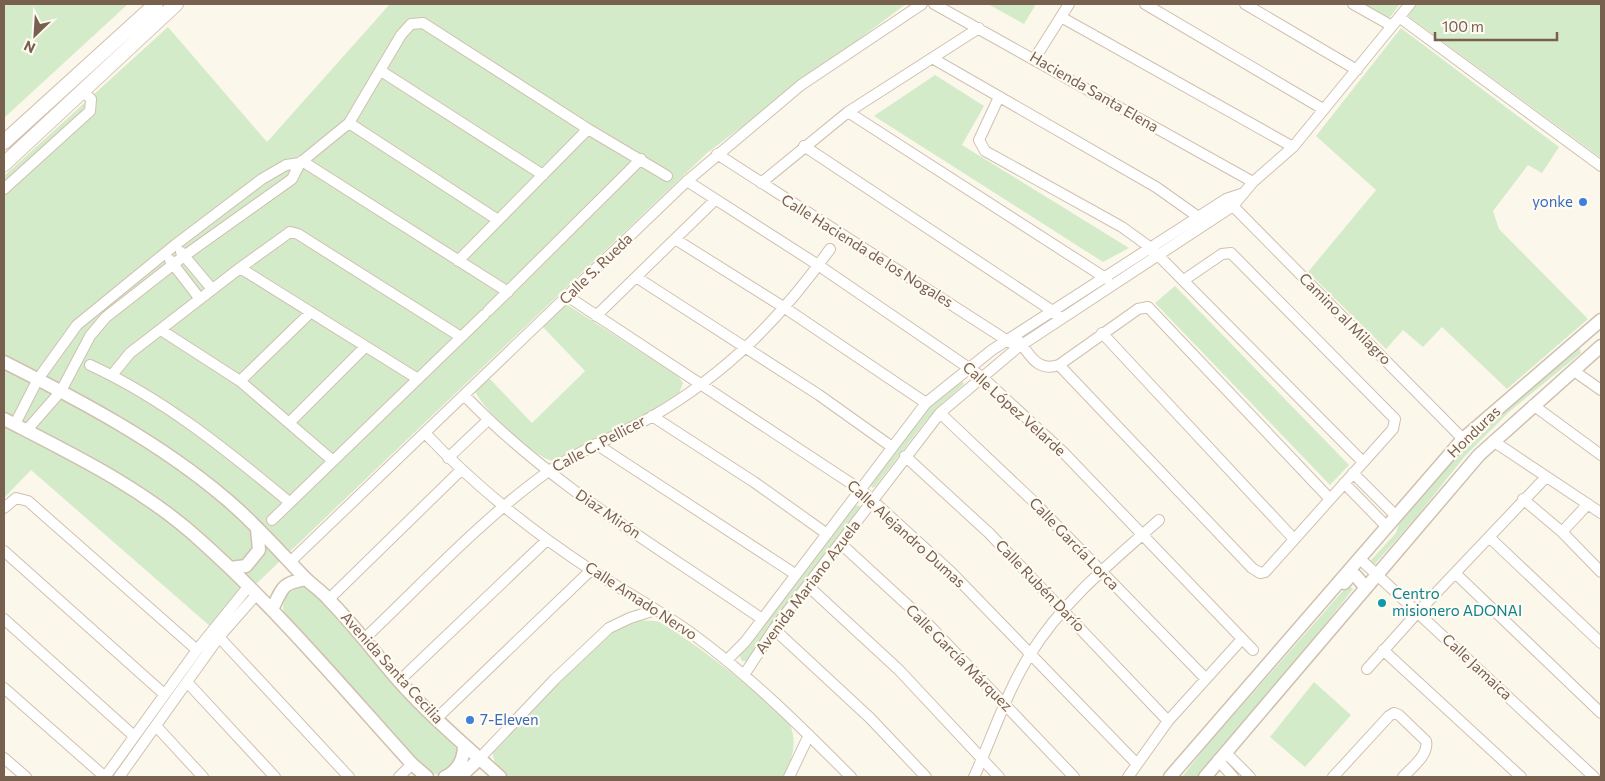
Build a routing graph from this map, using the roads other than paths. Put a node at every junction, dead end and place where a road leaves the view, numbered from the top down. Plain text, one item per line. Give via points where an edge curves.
1 (156, 4) edge
2 (176, 4) edge
3 (922, 4) edge
4 (934, 4) edge
5 (1069, 4) edge
6 (1145, 4) edge
7 (1245, 4) edge
8 (1353, 4) edge
9 (1410, 4) edge
10 (1061, 17) junction
11 (1399, 17) junction
12 (1392, 26) junction
13 (979, 28) junction
14 (932, 58) junction
15 (1035, 58) junction
16 (1358, 70) junction
17 (381, 71) junction
18 (83, 92) junction
19 (999, 97) junction
20 (1323, 109) junction
21 (848, 112) junction
22 (349, 123) junction
23 (588, 129) junction
24 (4, 142) edge
25 (804, 146) junction
26 (1293, 147) junction
27 (717, 154) junction
28 (641, 160) junction
29 (301, 162) junction
30 (4, 164) edge
31 (1601, 166) edge
32 (543, 175) junction
33 (667, 176) dead end
34 (687, 182) junction
35 (1253, 182) junction
36 (761, 184) junction
37 (4, 189) edge
38 (715, 200) junction
39 (1229, 203) junction
40 (498, 220) junction
41 (1202, 220) junction
42 (675, 239) junction
43 (175, 245) junction
44 (830, 248) dead end
45 (1155, 251) junction
46 (165, 253) junction
47 (184, 256) junction
48 (458, 261) junction
49 (173, 265) junction
50 (818, 265) junction
51 (240, 268) junction
52 (636, 277) junction
53 (1104, 277) junction
54 (1184, 280) junction
55 (1114, 284) junction
56 (212, 290) junction
57 (508, 292) junction
58 (567, 296) junction
59 (200, 299) junction
60 (785, 308) junction
61 (1054, 310) junction
62 (311, 312) junction
63 (596, 316) junction
64 (1061, 319) junction
65 (1601, 320) edge
66 (161, 330) junction
67 (1102, 333) junction
68 (461, 337) junction
69 (1011, 338) junction
70 (1580, 338) junction
71 (365, 347) junction
72 (1020, 347) junction
73 (747, 348) junction
74 (1596, 350) edge
75 (4, 362) edge
76 (90, 365) dead end
77 (1058, 365) junction
78 (970, 368) junction
79 (1574, 371) junction
80 (112, 375) junction
81 (982, 377) junction
82 (38, 379) junction
83 (418, 379) junction
84 (240, 381) junction
85 (701, 385) junction
86 (61, 390) junction
87 (1601, 390) edge
88 (464, 395) junction
89 (926, 403) junction
90 (1533, 406) junction
91 (940, 413) junction
92 (652, 416) junction
93 (488, 420) junction
94 (290, 422) junction
95 (15, 425) edge
96 (425, 432) junction
97 (1463, 439) junction
98 (1493, 441) junction
99 (596, 444) junction
100 (892, 447) junction
101 (1601, 455) edge
102 (906, 456) junction
103 (448, 458) junction
104 (332, 460) junction
105 (1363, 462) junction
106 (461, 470) junction
107 (548, 472) junction
108 (1353, 473) junction
109 (1546, 477) junction
110 (1344, 483) junction
111 (861, 490) junction
112 (1330, 499) junction
113 (1523, 499) junction
114 (873, 500) junction
115 (289, 502) junction
116 (1588, 504) junction
117 (503, 507) junction
118 (4, 508) edge
119 (1601, 513) edge
120 (1396, 516) junction
121 (272, 520) dead end
122 (1159, 520) dead end
123 (1387, 526) junction
124 (258, 529) junction
125 (1562, 532) junction
126 (827, 534) junction
127 (1142, 536) junction
128 (1489, 537) junction
129 (1293, 538) junction
130 (547, 540) junction
131 (840, 543) junction
132 (4, 550) edge
133 (1359, 558) junction
134 (291, 561) junction
135 (230, 568) junction
136 (591, 570) junction
137 (1601, 570) edge
138 (1101, 571) junction
139 (1455, 573) junction
140 (794, 574) junction
141 (1378, 575) junction
142 (306, 579) junction
143 (808, 586) junction
144 (1366, 588) junction
145 (252, 591) junction
146 (329, 599) junction
147 (1063, 609) junction
148 (272, 610) junction
149 (656, 610) junction
150 (1418, 612) junction
151 (1308, 617) junction
152 (4, 619) edge
153 (762, 619) junction
154 (774, 629) junction
155 (216, 634) junction
156 (364, 639) junction
157 (1242, 640) junction
158 (1601, 644) edge
159 (197, 650) junction
160 (1253, 650) dead end
161 (1383, 650) junction
162 (1031, 653) junction
163 (727, 660) junction
164 (1367, 669) dead end
165 (744, 675) junction
166 (1206, 679) junction
167 (187, 682) junction
168 (399, 682) junction
169 (4, 688) edge
170 (164, 694) junction
171 (1004, 702) junction
172 (1601, 713) edge
173 (436, 719) junction
174 (1168, 720) junction
175 (156, 726) junction
176 (809, 735) junction
177 (134, 736) junction
178 (464, 745) junction
179 (1222, 756) junction
180 (4, 758) edge
181 (479, 758) junction
182 (982, 760) junction
183 (1136, 763) junction
184 (115, 764) junction
185 (412, 764) junction
186 (124, 775) edge
187 (26, 777) edge
188 (105, 777) edge
189 (203, 777) edge
190 (275, 777) edge
191 (348, 777) edge
192 (399, 777) edge
193 (427, 777) edge
194 (445, 777) edge
195 (460, 777) edge
196 (500, 777) edge
197 (789, 777) edge
198 (851, 777) edge
199 (926, 777) edge
200 (974, 777) edge
201 (999, 777) edge
202 (1074, 777) edge
203 (1128, 777) edge
204 (1170, 777) edge
205 (1205, 777) edge
206 (1233, 777) edge
207 (1250, 777) edge
208 (1333, 777) edge
209 (1403, 777) edge
210 (1521, 777) edge
211 (1594, 777) edge

1 - 24 main road
2 - 18 main road
3 - 27 street, Calle S. Rueda via 801,85
4 - 13 street, Hacienda Santa Elena
5 - 10 street
6 - 20 street
7 - 16 street
8 - 12 street
9 - 11 street
10 - 15 street
10 - 26 street
11 - 12 street
11 - 31 street
12 - 16 street
13 - 14 street
13 - 15 street, Hacienda Santa Elena
14 - 19 street
14 - 21 street
15 - 35 street, Hacienda Santa Elena
16 - 20 street
17 - 22 street
17 - 23 street via 401,35 411,24 423,24
17 - 32 street
18 - 30 main road
18 - 37 street via 91,99 90,111
19 - 41 street via 1156,187
19 - 45 street via 979,140 984,151 1122,227
20 - 26 street
21 - 25 street
21 - 53 street
22 - 29 street
22 - 40 street
23 - 28 street
23 - 32 street
25 - 36 street
25 - 61 street
26 - 35 street
27 - 34 street, Calle S. Rueda
27 - 36 street, Calle Hacienda de los Nogales
28 - 33 street
28 - 57 street
29 - 43 street via 286,165 262,179
29 - 47 street via 292,179
29 - 48 street
32 - 40 street
34 - 38 street, Calle López Velarde
34 - 58 street, Calle S. Rueda
35 - 39 street
36 - 69 street, Calle Hacienda de los Nogales
38 - 42 street
38 - 50 street, Calle López Velarde
39 - 41 street
39 - 97 street, Camino al Milagro
40 - 48 street
41 - 45 street
42 - 52 street
42 - 60 street
43 - 46 street
43 - 47 street
44 - 50 street, Calle C. Pellicer
45 - 53 street, Avenida Mariano Azuela
45 - 54 street
45 - 55 street, Avenida Mariano Azuela
46 - 49 street
46 - 82 street via 76,325
47 - 49 street
47 - 56 street
48 - 57 street
49 - 59 street
49 - 86 street via 106,318 90,336
50 - 60 street, Calle C. Pellicer
50 - 78 street, Calle López Velarde
51 - 56 street
51 - 62 street
51 - 68 street via 285,234 298,234
52 - 63 street
52 - 73 street
53 - 55 street
53 - 61 street, Avenida Mariano Azuela
54 - 105 street
54 - 105 street via 1222,254 1231,253 1393,414 1396,424 1393,429
55 - 64 street, Avenida Mariano Azuela
56 - 59 street
57 - 68 street
58 - 63 street, Calle Alejandro Dumas
58 - 88 street, Calle S. Rueda
59 - 66 street
60 - 73 street, Calle C. Pellicer
60 - 89 street
61 - 64 street
61 - 69 street, Avenida Mariano Azuela
62 - 71 street
62 - 84 street
63 - 85 street, Calle Alejandro Dumas
64 - 72 street, Avenida Mariano Azuela
65 - 70 street, Honduras
66 - 80 street via 130,353
66 - 84 street
67 - 77 street
67 - 112 street via 1145,306 1154,311
67 - 129 street
68 - 83 street
69 - 72 street, Calle Hacienda de los Nogales
69 - 78 street, Avenida Mariano Azuela
70 - 74 street
70 - 97 street, Honduras
71 - 83 street
71 - 94 street
72 - 77 street, Calle Hacienda de los Nogales via 1043,368
72 - 81 street, Avenida Mariano Azuela
73 - 85 street, Calle C. Pellicer
73 - 100 street
74 - 79 street, Honduras
75 - 82 street, Avenida Santa Cecilia
76 - 80 street
77 - 129 street via 1252,568 1265,572
78 - 81 street, Calle López Velarde
78 - 89 street, Avenida Mariano Azuela
79 - 87 street
79 - 90 street, Honduras
80 - 115 street via 189,423
81 - 91 street, Avenida Mariano Azuela
81 - 127 street, Calle López Velarde via 1063,452
82 - 86 street, Avenida Santa Cecilia
82 - 95 street
83 - 104 street
84 - 94 street
85 - 92 street, Calle C. Pellicer
85 - 111 street, Calle Alejandro Dumas
86 - 95 street
86 - 124 street, Avenida Santa Cecilia via 190,468
88 - 93 street, Diaz Mirón
88 - 96 street, Calle S. Rueda
89 - 100 street, Avenida Mariano Azuela
90 - 98 street, Honduras
90 - 101 street
91 - 102 street, Avenida Mariano Azuela
91 - 138 street, Calle García Lorca
92 - 99 street, Calle C. Pellicer
92 - 126 street
93 - 103 street
93 - 107 street, Diaz Mirón
94 - 104 street
95 - 135 street via 144,497 202,541
96 - 103 street, Calle Amado Nervo
96 - 134 street, Calle S. Rueda
97 - 120 street, Honduras
98 - 109 street
98 - 141 street, Honduras
99 - 107 street, Calle C. Pellicer
99 - 140 street
100 - 111 street, Avenida Mariano Azuela
102 - 114 street, Avenida Mariano Azuela
102 - 147 street, Calle Rubén Darío via 989,533
103 - 106 street, Calle Amado Nervo
104 - 115 street
105 - 108 street
106 - 117 street, Calle Amado Nervo
106 - 146 street
107 - 117 street, Calle C. Pellicer
107 - 153 street, Diaz Mirón
108 - 110 street
108 - 120 street
109 - 113 street
109 - 116 street
110 - 112 street
110 - 123 street
111 - 114 street, Calle Alejandro Dumas
111 - 126 street, Avenida Mariano Azuela
112 - 129 street
113 - 125 street
113 - 128 street
114 - 131 street, Avenida Mariano Azuela
114 - 162 street, Calle Alejandro Dumas via 951,572
115 - 121 street
116 - 119 street
116 - 125 street
117 - 130 street, Calle Amado Nervo
117 - 156 street, Calle C. Pellicer
118 - 159 street via 20,498 34,505
120 - 123 street, Honduras
122 - 127 street
123 - 133 street, Honduras
124 - 134 street, Avenida Santa Cecilia
124 - 135 street via 259,550 246,566
125 - 137 street
126 - 140 street, Avenida Mariano Azuela
127 - 138 street
127 - 157 street, Calle López Velarde
128 - 139 street
128 - 158 street
130 - 136 street, Calle Amado Nervo
130 - 168 street
131 - 143 street, Avenida Mariano Azuela
131 - 171 street, Calle García Márquez via 926,622
132 - 170 street
133 - 141 street, Calle Jamaica
133 - 151 street, Honduras
134 - 142 street, Avenida Santa Cecilia
135 - 145 street
136 - 149 street, Calle Amado Nervo
136 - 173 street
138 - 147 street
138 - 166 street, Calle García Lorca
139 - 150 street
139 - 172 street
140 - 153 street, Avenida Mariano Azuela
141 - 144 street, Honduras
141 - 150 street, Calle Jamaica
142 - 146 street, Avenida Santa Cecilia
142 - 148 street via 289,582 280,592
143 - 154 street, Avenida Mariano Azuela
143 - 182 street via 899,670
144 - 151 street via 1358,577 1350,576 1324,606
144 - 179 street, Honduras
145 - 148 street
145 - 155 street
146 - 156 street, Avenida Santa Cecilia
147 - 162 street
147 - 174 street, Calle Rubén Darío
148 - 185 street
149 - 163 street, Calle Amado Nervo
149 - 181 street via 609,628
150 - 161 street
150 - 211 street, Calle Jamaica
151 - 204 street
152 - 177 street
153 - 163 street, Avenida Mariano Azuela
154 - 165 street, Avenida Mariano Azuela
154 - 199 street via 850,698
155 - 159 street
155 - 167 street
155 - 191 street
156 - 168 street, Avenida Santa Cecilia
157 - 160 street, Calle López Velarde
157 - 166 street
159 - 170 street
161 - 164 street
161 - 210 street
162 - 171 street
162 - 183 street, Calle Alejandro Dumas
163 - 165 street, Calle Amado Nervo
165 - 176 street, Calle Amado Nervo
166 - 174 street
167 - 175 street
167 - 190 street
168 - 173 street, Avenida Santa Cecilia
169 - 188 street
170 - 177 street
171 - 182 street
171 - 202 street, Calle García Márquez
173 - 178 street, Avenida Santa Cecilia
174 - 183 street
175 - 186 street
175 - 189 street
176 - 197 street
176 - 198 street, Calle Amado Nervo
177 - 184 street
178 - 181 street, Avenida Santa Cecilia
178 - 194 street via 455,772
179 - 205 street, Honduras
179 - 206 street
179 - 207 street
180 - 187 street
181 - 195 street
181 - 196 street, Avenida Santa Cecilia
182 - 200 street
182 - 201 street
183 - 203 street
184 - 186 street
184 - 188 street
185 - 192 street
185 - 193 street
208 - 209 street via 1394,713 1426,741 1427,746

